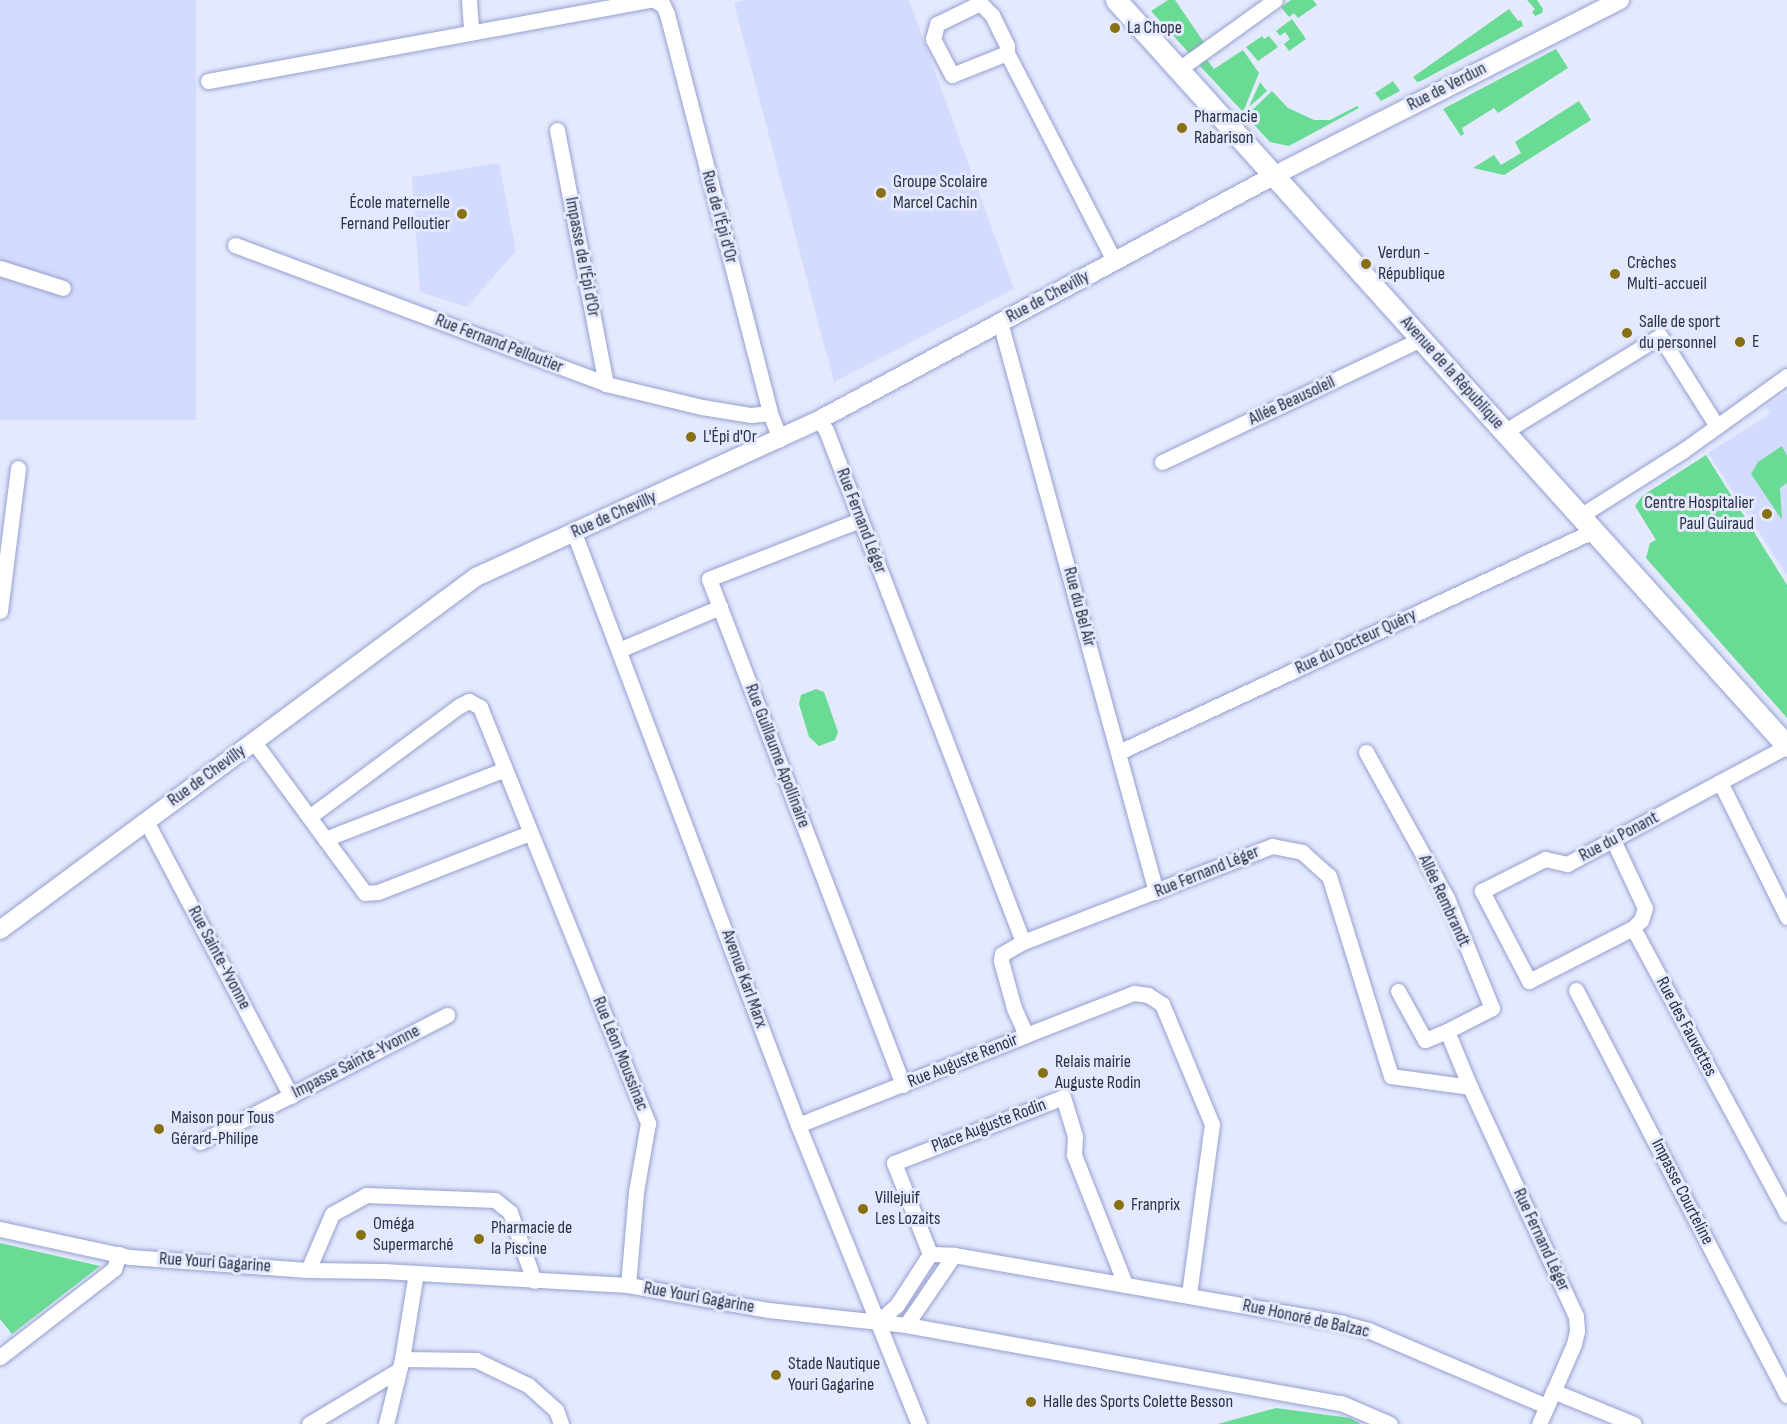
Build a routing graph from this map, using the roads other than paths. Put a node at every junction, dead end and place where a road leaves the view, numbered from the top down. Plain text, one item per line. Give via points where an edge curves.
1 (469, 0) edge
2 (649, 0) edge
3 (654, 0) edge
4 (1116, 0) edge
5 (1275, 0) edge
6 (1620, 0) edge
7 (471, 32) junction
8 (1007, 53) junction
9 (1179, 69) junction
10 (208, 81) dead end
11 (557, 130) dead end
12 (1275, 175) junction
13 (235, 245) dead end
14 (1115, 262) junction
15 (0, 268) edge
16 (63, 288) dead end
17 (1000, 322) junction
18 (1421, 339) junction
19 (1787, 376) edge
20 (606, 384) junction
21 (770, 412) junction
22 (819, 420) junction
23 (1717, 426) junction
24 (1504, 432) junction
25 (780, 439) junction
26 (1162, 462) dead end
27 (18, 468) dead end
28 (860, 520) junction
29 (1586, 524) junction
30 (574, 533) junction
31 (720, 607) junction
32 (0, 611) edge
33 (619, 650) junction
34 (254, 742) junction
35 (1787, 746) edge
36 (1119, 752) junction
37 (1366, 752) dead end
38 (503, 770) junction
39 (1720, 782) junction
40 (309, 817) junction
41 (146, 821) junction
42 (529, 833) junction
43 (325, 839) junction
44 (1614, 840) junction
45 (1156, 892) junction
46 (1787, 917) edge
47 (1633, 928) junction
48 (0, 930) edge
49 (1023, 942) junction
50 (1576, 990) dead end
51 (1398, 991) dead end
52 (447, 1015) dead end
53 (1447, 1031) junction
54 (1026, 1035) junction
55 (903, 1085) junction
56 (1470, 1087) junction
57 (291, 1096) junction
58 (798, 1125) junction
59 (200, 1142) dead end
60 (1787, 1214) edge
61 (0, 1229) edge
62 (118, 1254) junction
63 (930, 1254) junction
64 (954, 1255) junction
65 (308, 1270) junction
66 (416, 1273) junction
67 (534, 1281) junction
68 (1125, 1284) junction
69 (628, 1285) junction
70 (1189, 1296) junction
71 (878, 1322) junction
72 (906, 1325) junction
73 (0, 1357) edge
74 (400, 1364) junction
75 (1553, 1391) junction
76 (1787, 1395) edge
77 (1546, 1406) junction
78 (309, 1424) edge
79 (386, 1424) edge
80 (561, 1424) edge
81 (919, 1424) edge
82 (1390, 1424) edge
83 (1539, 1424) edge
84 (1634, 1424) edge

1 - 7 street
2 - 7 street
3 - 21 street, Rue de l'Épi d'Or via 660,2 667,14
4 - 9 main road, Avenue de la République
5 - 9 street
6 - 12 street, Rue de Verdun
7 - 10 street
8 - 8 street via 952,75 933,39 937,24 980,3 992,15
8 - 14 street
9 - 12 main road, Avenue de la République
11 - 20 street, Impasse de l'Épi d'Or
12 - 14 street, Rue de Chevilly
12 - 18 main road, Avenue de la République
13 - 20 street, Rue Fernand Pelloutier
14 - 17 street, Rue de Chevilly
15 - 16 street
17 - 22 street, Rue de Chevilly
17 - 36 street, Rue du Bel Air
18 - 24 main road, Avenue de la République
18 - 26 street, Allée Beausoleil
19 - 23 street, Rue du Docteur Quéry
20 - 21 street, Rue Fernand Pelloutier via 702,407 751,415
21 - 25 street, Rue de l'Épi d'Or
22 - 25 street, Rue de Chevilly
22 - 28 street, Rue Fernand Léger
23 - 24 street via 1660,336
23 - 29 street, Rue du Docteur Quéry
24 - 29 main road, Avenue de la République
25 - 30 street, Rue de Chevilly
27 - 32 street
28 - 31 street, Rue Guillaume Apollinaire via 709,579
28 - 49 street, Rue Fernand Léger
29 - 35 main road, Avenue de la République
29 - 36 street, Rue du Docteur Quéry
30 - 33 street, Avenue Karl Marx
30 - 34 street, Rue de Chevilly via 466,583
31 - 33 street
31 - 55 street, Rue Guillaume Apollinaire
33 - 58 street, Avenue Karl Marx
34 - 40 street
34 - 41 street, Rue de Chevilly
35 - 39 street, Rue du Ponant
36 - 45 street, Rue du Bel Air
37 - 53 street, Allée Rembrandt via 1446,898 1492,1008
38 - 40 street, Rue Léon Moussinac via 480,707 469,701
38 - 42 street, Rue Léon Moussinac
38 - 43 street
39 - 44 street, Rue du Ponant
39 - 46 street
40 - 43 street
41 - 48 street, Rue de Chevilly
41 - 57 street, Rue Sainte-Yvonne
42 - 43 street via 369,893 362,891
42 - 69 street, Rue Léon Moussinac via 648,1123 636,1192
44 - 47 street via 1645,908
44 - 47 street, Rue du Ponant via 1567,864 1545,859 1482,891 1529,981
45 - 49 street, Rue Fernand Léger
45 - 56 street, Rue Fernand Léger via 1272,846 1302,852 1329,876 1391,1076
47 - 60 street, Rue des Fauvettes
49 - 54 street, Rue Auguste Renoir via 1002,954 1001,961
50 - 76 street, Impasse Courteline
51 - 53 street, Allée Rembrandt via 1425,1040
52 - 57 street, Impasse Sainte-Yvonne
53 - 56 street
54 - 55 street, Rue Auguste Renoir
54 - 70 street via 1134,993 1148,995 1162,1004 1212,1125
55 - 58 street, Rue Auguste Renoir
56 - 75 street, Rue Fernand Léger via 1576,1316 1574,1344
57 - 59 street, Impasse Sainte-Yvonne
58 - 71 street, Avenue Karl Marx
61 - 62 street, Rue Youri Gagarine
62 - 65 street, Rue Youri Gagarine
62 - 73 street via 114,1269
63 - 64 street
63 - 68 street, Place Auguste Rodin via 894,1163 1063,1097 1075,1136 1074,1155
63 - 71 street via 897,1305
64 - 68 street
64 - 72 street
65 - 66 street, Rue Youri Gagarine
65 - 67 street via 332,1214 366,1195 495,1200 510,1212
66 - 67 street, Rue Youri Gagarine
66 - 74 street
67 - 69 street, Rue Youri Gagarine
68 - 70 street, Rue Honoré de Balzac
69 - 71 street, Rue Youri Gagarine via 769,1310
70 - 77 street, Rue Honoré de Balzac via 1368,1330
71 - 72 street, Rue Youri Gagarine
71 - 81 street, Avenue Karl Marx
72 - 82 street, Rue Youri Gagarine via 1341,1403
74 - 78 street
74 - 79 street
74 - 80 street via 476,1360 528,1384 556,1410
75 - 77 street, Rue Fernand Léger
75 - 84 street
77 - 83 street, Rue Fernand Léger

